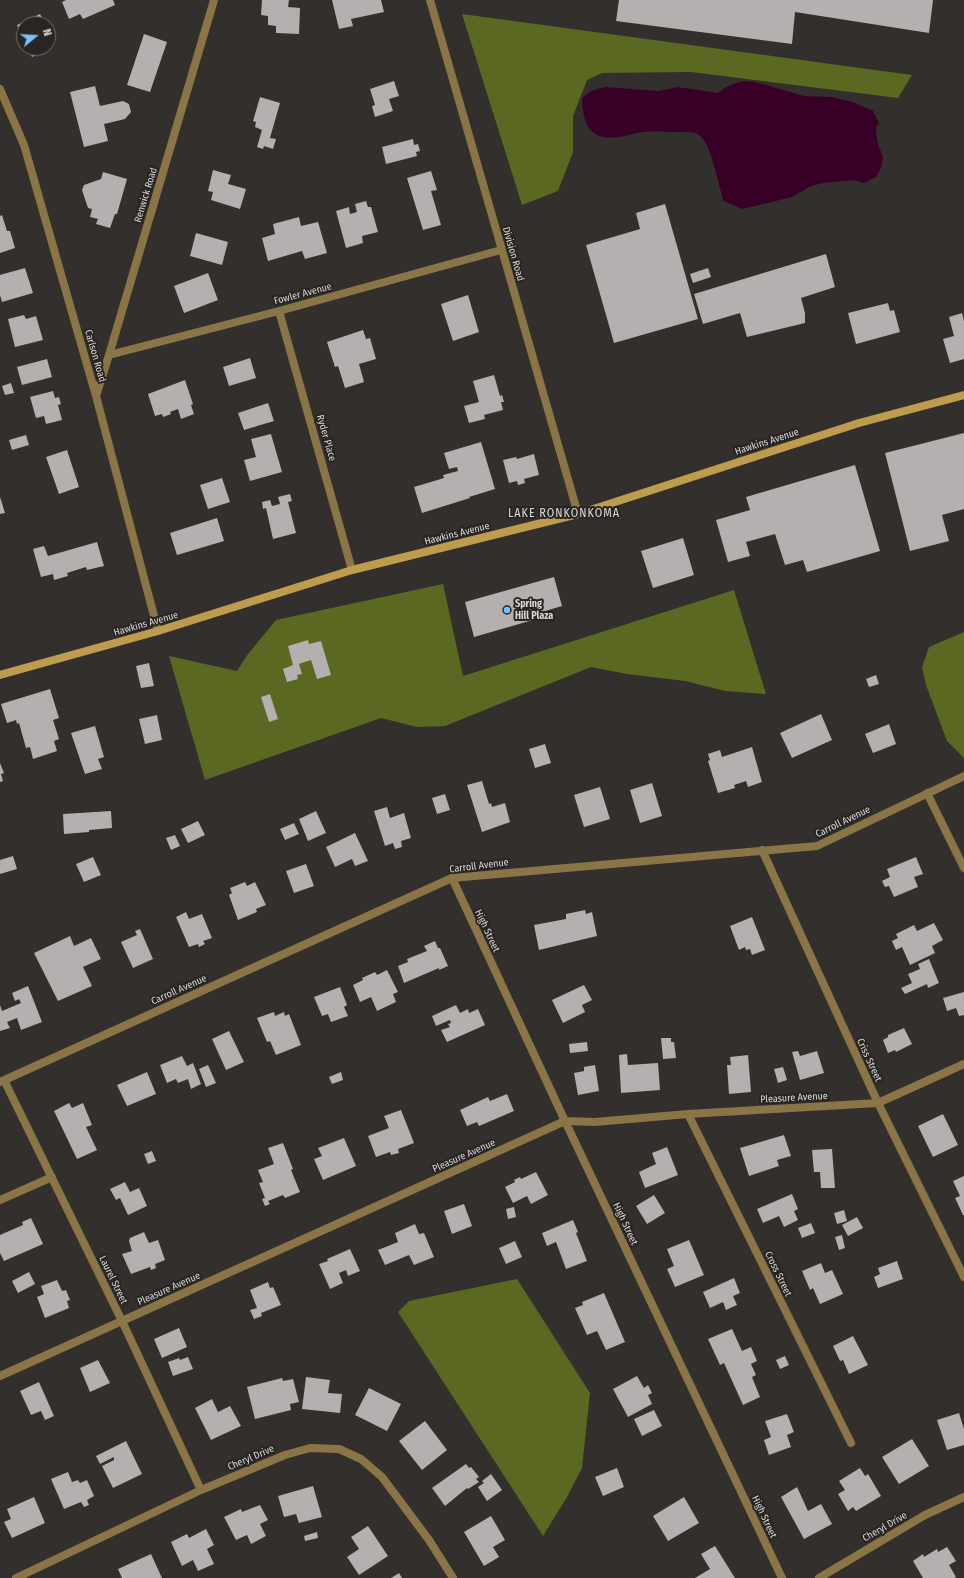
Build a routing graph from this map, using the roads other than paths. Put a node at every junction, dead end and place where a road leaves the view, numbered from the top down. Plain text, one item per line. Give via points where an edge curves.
1 (214, 0) edge
2 (430, 0) edge
3 (0, 90) edge
4 (501, 250) junction
5 (279, 311) junction
6 (109, 354) junction
7 (964, 395) edge
8 (96, 396) junction
9 (578, 514) junction
10 (352, 570) junction
11 (158, 632) junction
12 (0, 675) edge
13 (964, 776) edge
14 (927, 793) junction
15 (762, 850) junction
16 (964, 868) edge
17 (452, 878) junction
18 (964, 1064) edge
19 (2, 1081) edge
20 (878, 1103) junction
21 (688, 1114) junction
22 (565, 1121) junction
23 (52, 1177) junction
24 (0, 1200) edge
25 (964, 1276) edge
26 (122, 1321) junction
27 (0, 1376) edge
28 (851, 1443) dead end
29 (201, 1490) junction
30 (964, 1497) edge
31 (16, 1578) edge
32 (453, 1578) edge
33 (782, 1578) edge
34 (819, 1578) edge

1 - 6 street, Renwick Road
2 - 4 street, Division Road
3 - 8 street, Carlson Road via 24,145
4 - 5 street, Fowler Avenue
4 - 9 street, Division Road
5 - 6 street, Fowler Avenue
5 - 10 street, Ryder Place
6 - 8 street, Renwick Road
7 - 9 street, Hawkins Avenue via 859,423
8 - 11 street, Carlson Road
9 - 10 street, Hawkins Avenue
10 - 11 street, Hawkins Avenue
11 - 12 street, Hawkins Avenue
13 - 14 street, Carroll Avenue
14 - 15 street, Carroll Avenue via 817,846
14 - 16 street
15 - 17 street, Carroll Avenue
15 - 20 street, Criss Street
17 - 19 street, Carroll Avenue
17 - 22 street, High Street
18 - 20 street, Pleasure Avenue
19 - 23 street, Laurel Street
20 - 21 street, Pleasure Avenue
20 - 25 street, Criss Street
21 - 22 street, Pleasure Avenue via 595,1122
21 - 28 street, Cross Street
22 - 26 street, Pleasure Avenue
22 - 33 street, High Street
23 - 24 street
23 - 26 street, Laurel Street
26 - 27 street, Pleasure Avenue
26 - 29 street, Laurel Street
29 - 31 street, Cheryl Drive
29 - 32 street, Cheryl Drive via 285,1455 310,1448 339,1449 362,1459 382,1477 429,1540
30 - 34 street, Cheryl Drive via 926,1515

